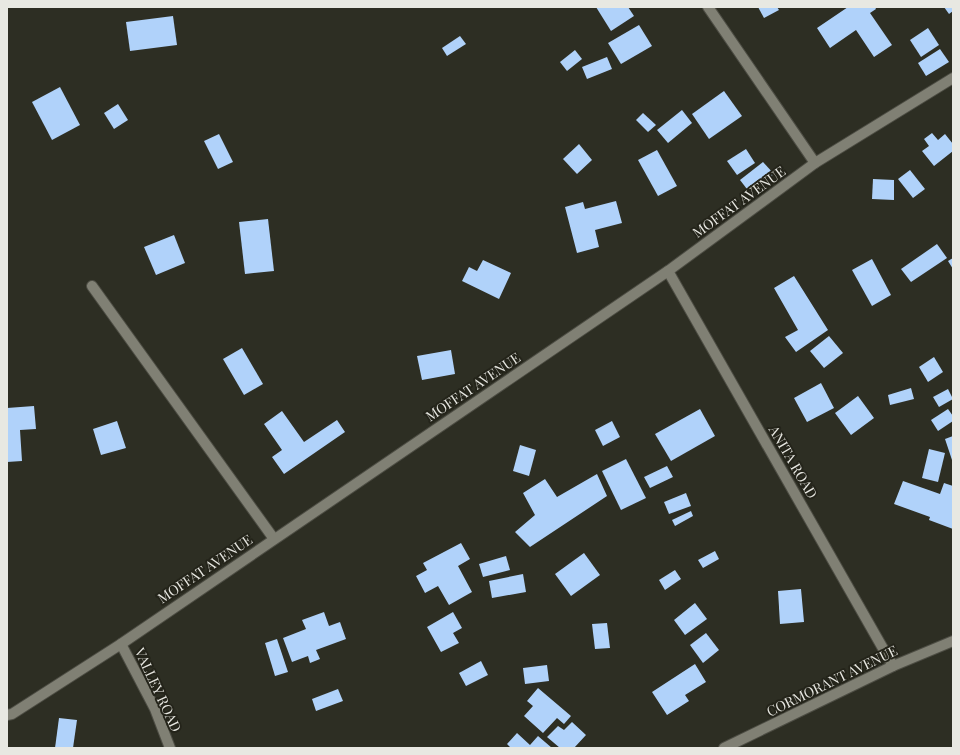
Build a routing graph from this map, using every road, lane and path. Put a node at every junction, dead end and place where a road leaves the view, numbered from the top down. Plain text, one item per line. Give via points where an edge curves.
1 (708, 7) edge
2 (953, 78) edge
3 (815, 163) junction
4 (668, 271) junction
5 (92, 286) dead end
6 (274, 540) junction
7 (953, 641) edge
8 (121, 644) junction
9 (893, 666) junction
10 (7, 715) edge
11 (170, 748) edge
12 (724, 748) edge

1 - 3 street
2 - 3 street, MOFFAT AVENUE
3 - 4 street, MOFFAT AVENUE
4 - 6 street, MOFFAT AVENUE
4 - 9 street, ANITA ROAD
5 - 6 street
6 - 8 street, MOFFAT AVENUE
7 - 9 street, CORMORANT AVENUE
8 - 10 street, MOFFAT AVENUE
8 - 11 street, VALLEY ROAD via 155,709
9 - 12 street, CORMORANT AVENUE

